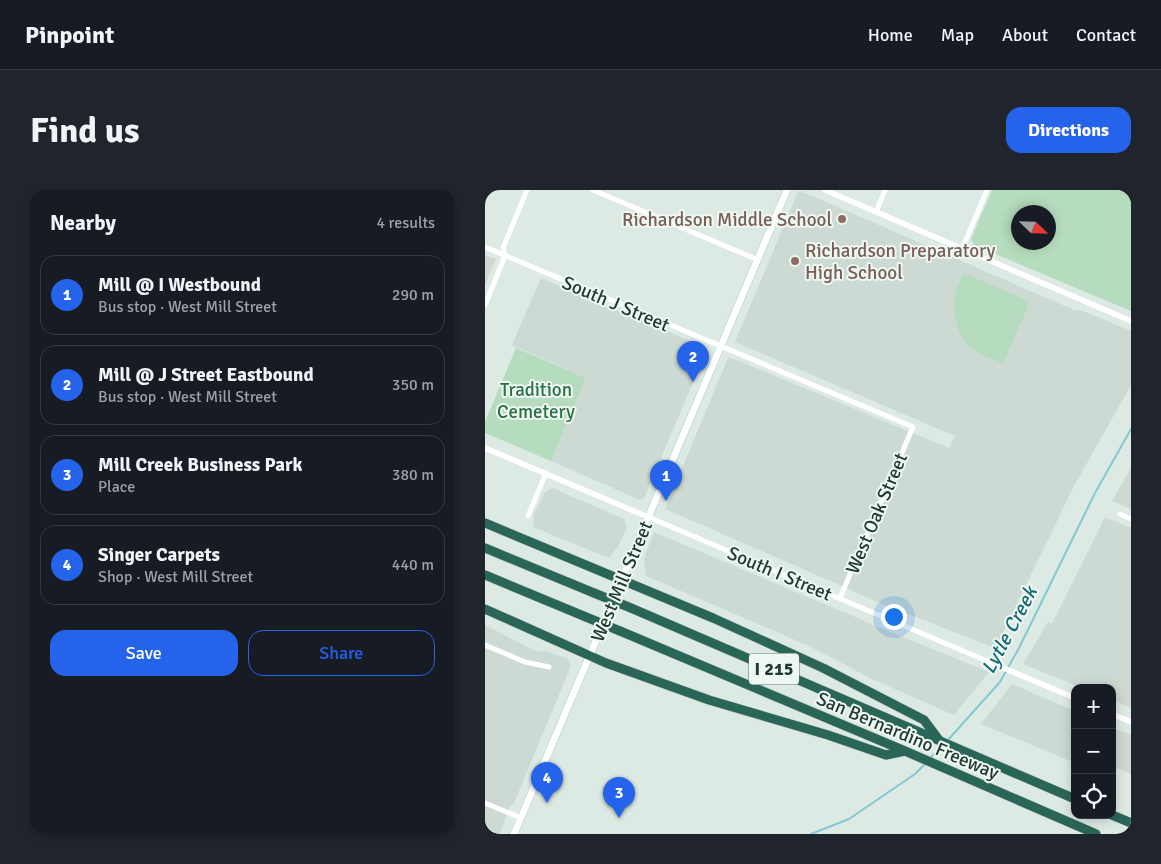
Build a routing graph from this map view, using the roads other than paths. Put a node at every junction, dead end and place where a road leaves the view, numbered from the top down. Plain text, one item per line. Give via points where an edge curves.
1 (527, 190) edge
2 (593, 190) edge
3 (787, 190) edge
4 (825, 190) edge
5 (885, 190) edge
6 (987, 190) edge
7 (876, 212) junction
8 (485, 248) edge
9 (962, 249) junction
10 (505, 256) junction
11 (758, 260) junction
12 (485, 305) edge
13 (1131, 321) edge
14 (721, 346) junction
15 (913, 427) joint
16 (485, 448) edge
17 (546, 473) junction
18 (1120, 514) dead end
19 (528, 516) dead end
20 (648, 516) junction
21 (1131, 519) edge
22 (485, 523) edge
23 (485, 548) edge
24 (485, 575) edge
25 (622, 580) junction
26 (840, 598) junction
27 (485, 609) edge
28 (485, 645) edge
29 (591, 655) junction
30 (994, 664) joint
31 (549, 667) dead end
32 (1071, 696) edge
33 (1116, 716) edge
34 (1131, 722) edge
35 (939, 740) junction
36 (905, 751) junction
37 (1071, 797) edge
38 (485, 803) edge
39 (1116, 817) edge
40 (521, 818) junction
41 (1131, 823) edge
42 (514, 834) edge
43 (1096, 834) edge

1 - 10 street via 503,248
2 - 11 street
3 - 11 main road, West Mill Street
4 - 7 street
5 - 7 street
6 - 9 street
7 - 9 street
8 - 10 street, South J Street
9 - 13 street
10 - 12 street
10 - 14 street, South J Street
11 - 14 main road, West Mill Street
14 - 15 street, South J Street
14 - 20 main road, West Mill Street
15 - 26 street, West Oak Street
16 - 17 street, South I Street
17 - 19 street
17 - 20 street, South I Street
18 - 21 street
20 - 25 main road, West Mill Street
20 - 26 street, South I Street
22 - 25 highway
23 - 35 highway, San Bernardino Freeway / I 215, bridge
24 - 36 highway, San Bernardino Freeway / I 215, bridge
25 - 29 main road, West Mill Street
25 - 35 highway via 823,668 924,720
26 - 30 street, South I Street
27 - 29 highway
28 - 31 street via 525,662
29 - 36 highway via 709,700 886,755
29 - 40 main road, West Mill Street
30 - 32 street, South I Street
33 - 34 street
35 - 37 highway, San Bernardino Freeway / I 215
36 - 43 highway, San Bernardino Freeway / I 215
38 - 40 street
39 - 41 highway
40 - 42 main road, West Mill Street

